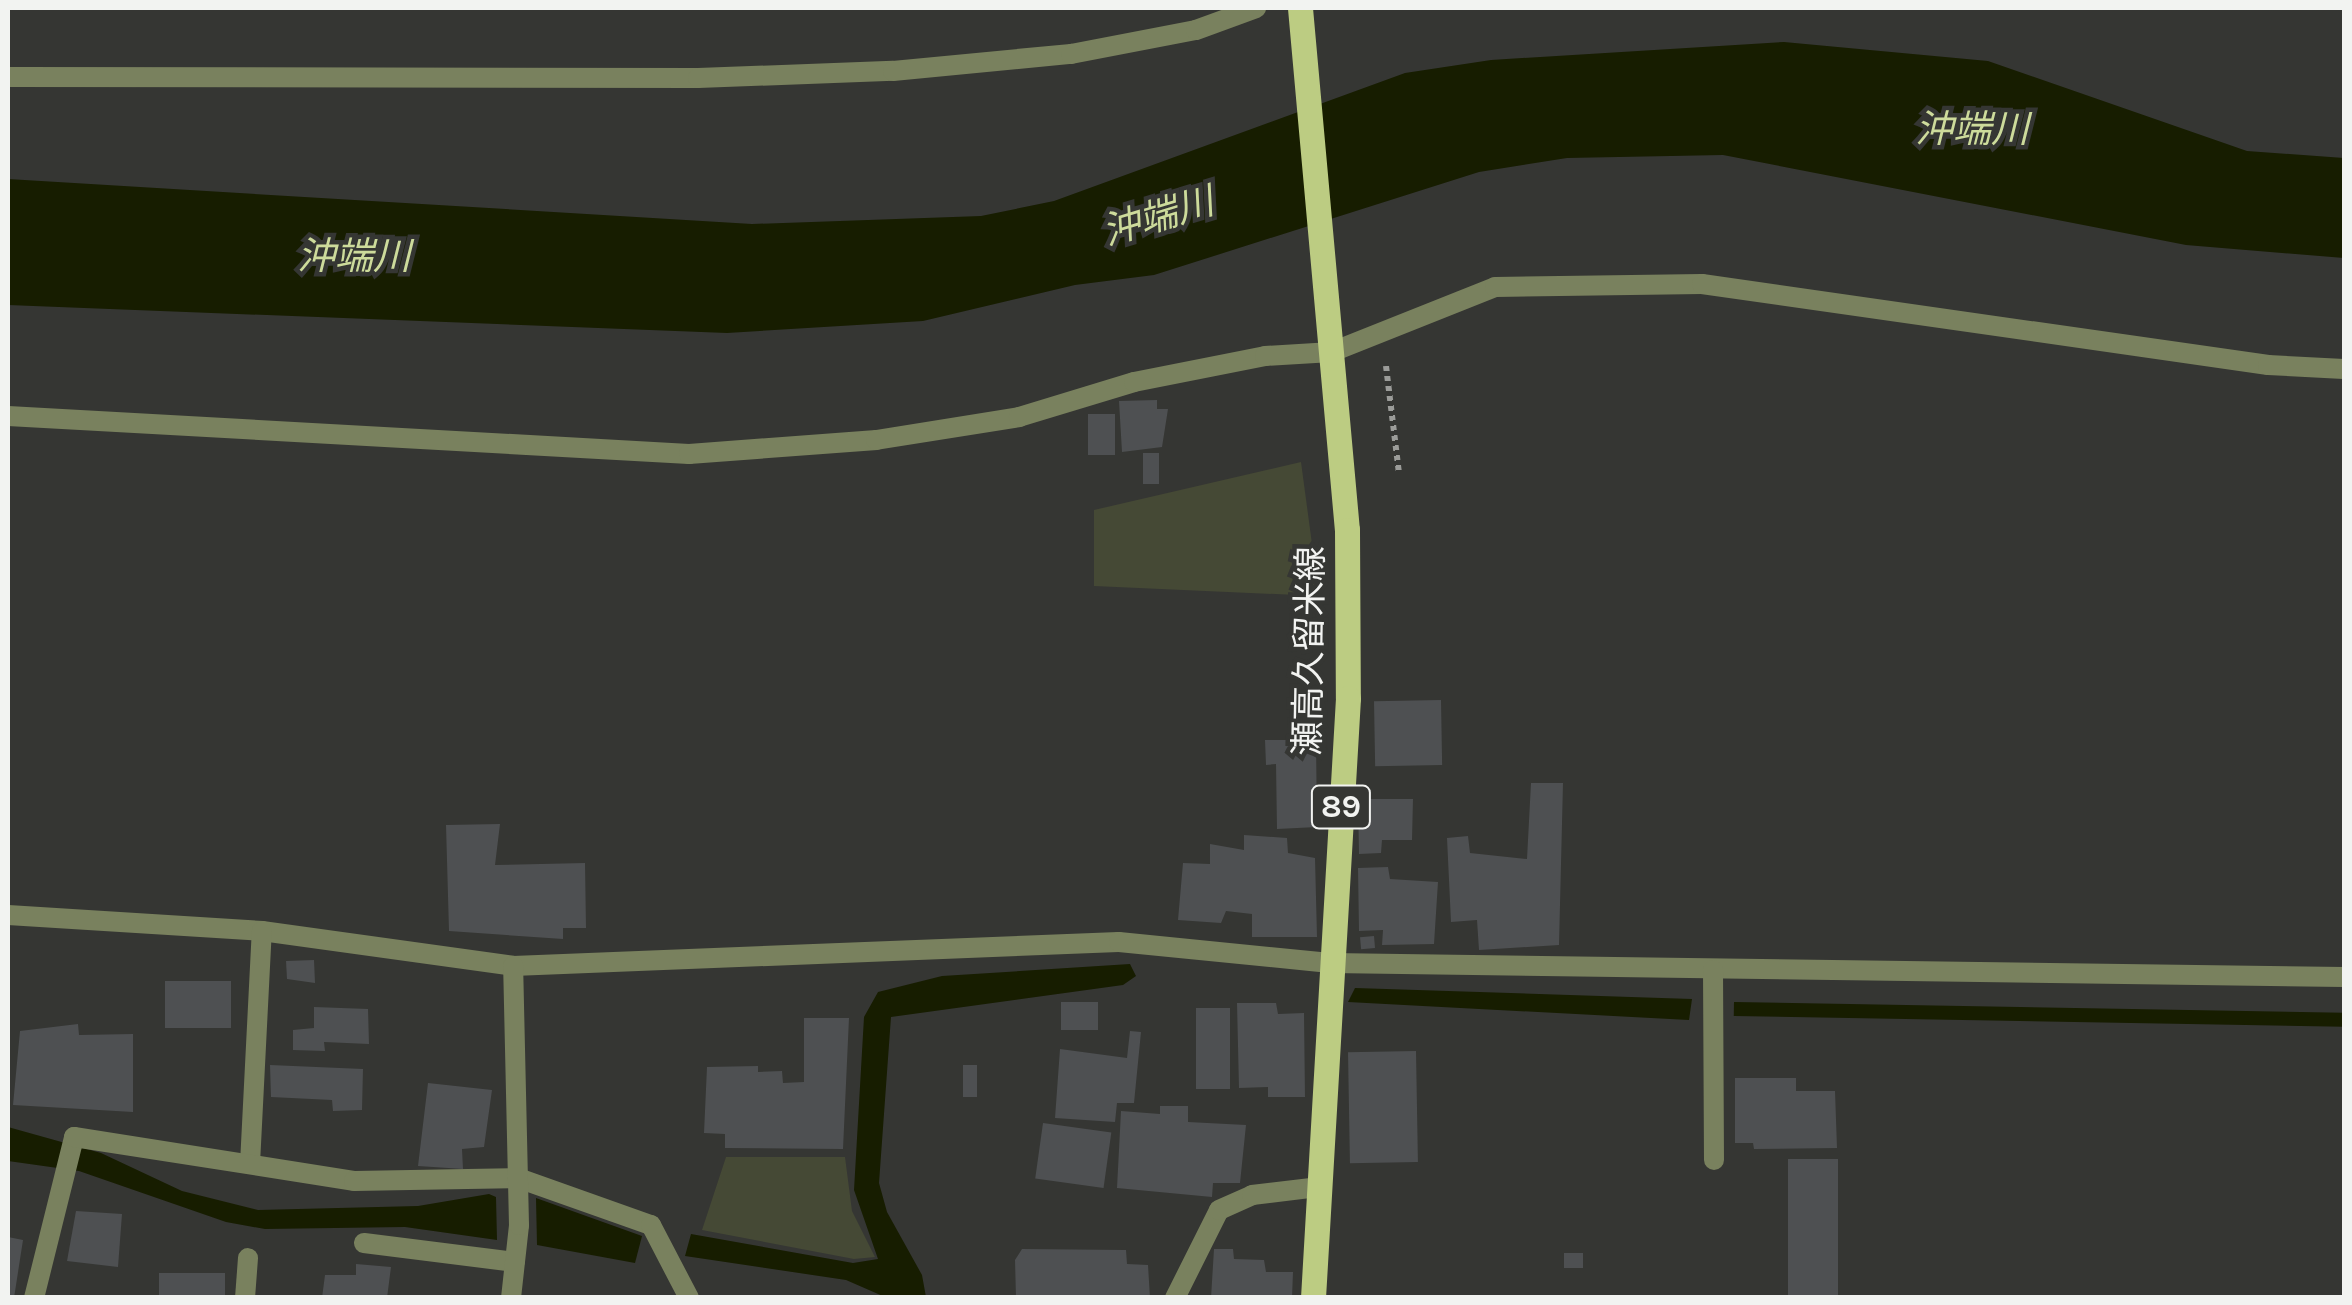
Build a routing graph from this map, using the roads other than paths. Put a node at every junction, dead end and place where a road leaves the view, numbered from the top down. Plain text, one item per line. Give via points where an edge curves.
1 (1256, 8) edge
2 (1300, 14) edge
3 (8, 77) edge
4 (1332, 352) junction
5 (2344, 369) edge
6 (8, 416) edge
7 (8, 915) edge
8 (262, 931) junction
9 (1330, 963) junction
10 (514, 966) junction
11 (1713, 970) junction
12 (2344, 977) edge
13 (1714, 1160) dead end
14 (250, 1164) junction
15 (518, 1178) junction
16 (1318, 1187) junction
17 (364, 1243) dead end
18 (248, 1258) dead end
19 (515, 1262) junction
20 (34, 1298) edge
21 (245, 1298) edge
22 (511, 1298) edge
23 (690, 1298) edge
24 (1175, 1298) edge
25 (1312, 1298) edge

1 - 3 street via 1196,30 1071,54 893,71 698,78
2 - 4 main road, 瀬高久留米線 / 89
4 - 5 street via 1496,287 1702,284 2268,365
4 - 6 street via 1247,360 1134,382 1019,417 876,440 689,454
4 - 9 main road, 瀬高久留米線 / 89 via 1347,530 1348,698
7 - 8 street
8 - 10 street
8 - 14 street
9 - 10 street via 1119,942
9 - 11 street
9 - 16 main road, 瀬高久留米線 / 89
10 - 15 street
11 - 12 street
11 - 13 street
14 - 15 street via 354,1181
14 - 20 street via 74,1136
15 - 19 street
15 - 23 street via 651,1226
16 - 24 street via 1252,1196 1219,1210
16 - 25 main road, 瀬高久留米線 / 89
17 - 19 street
18 - 21 street
19 - 22 street

